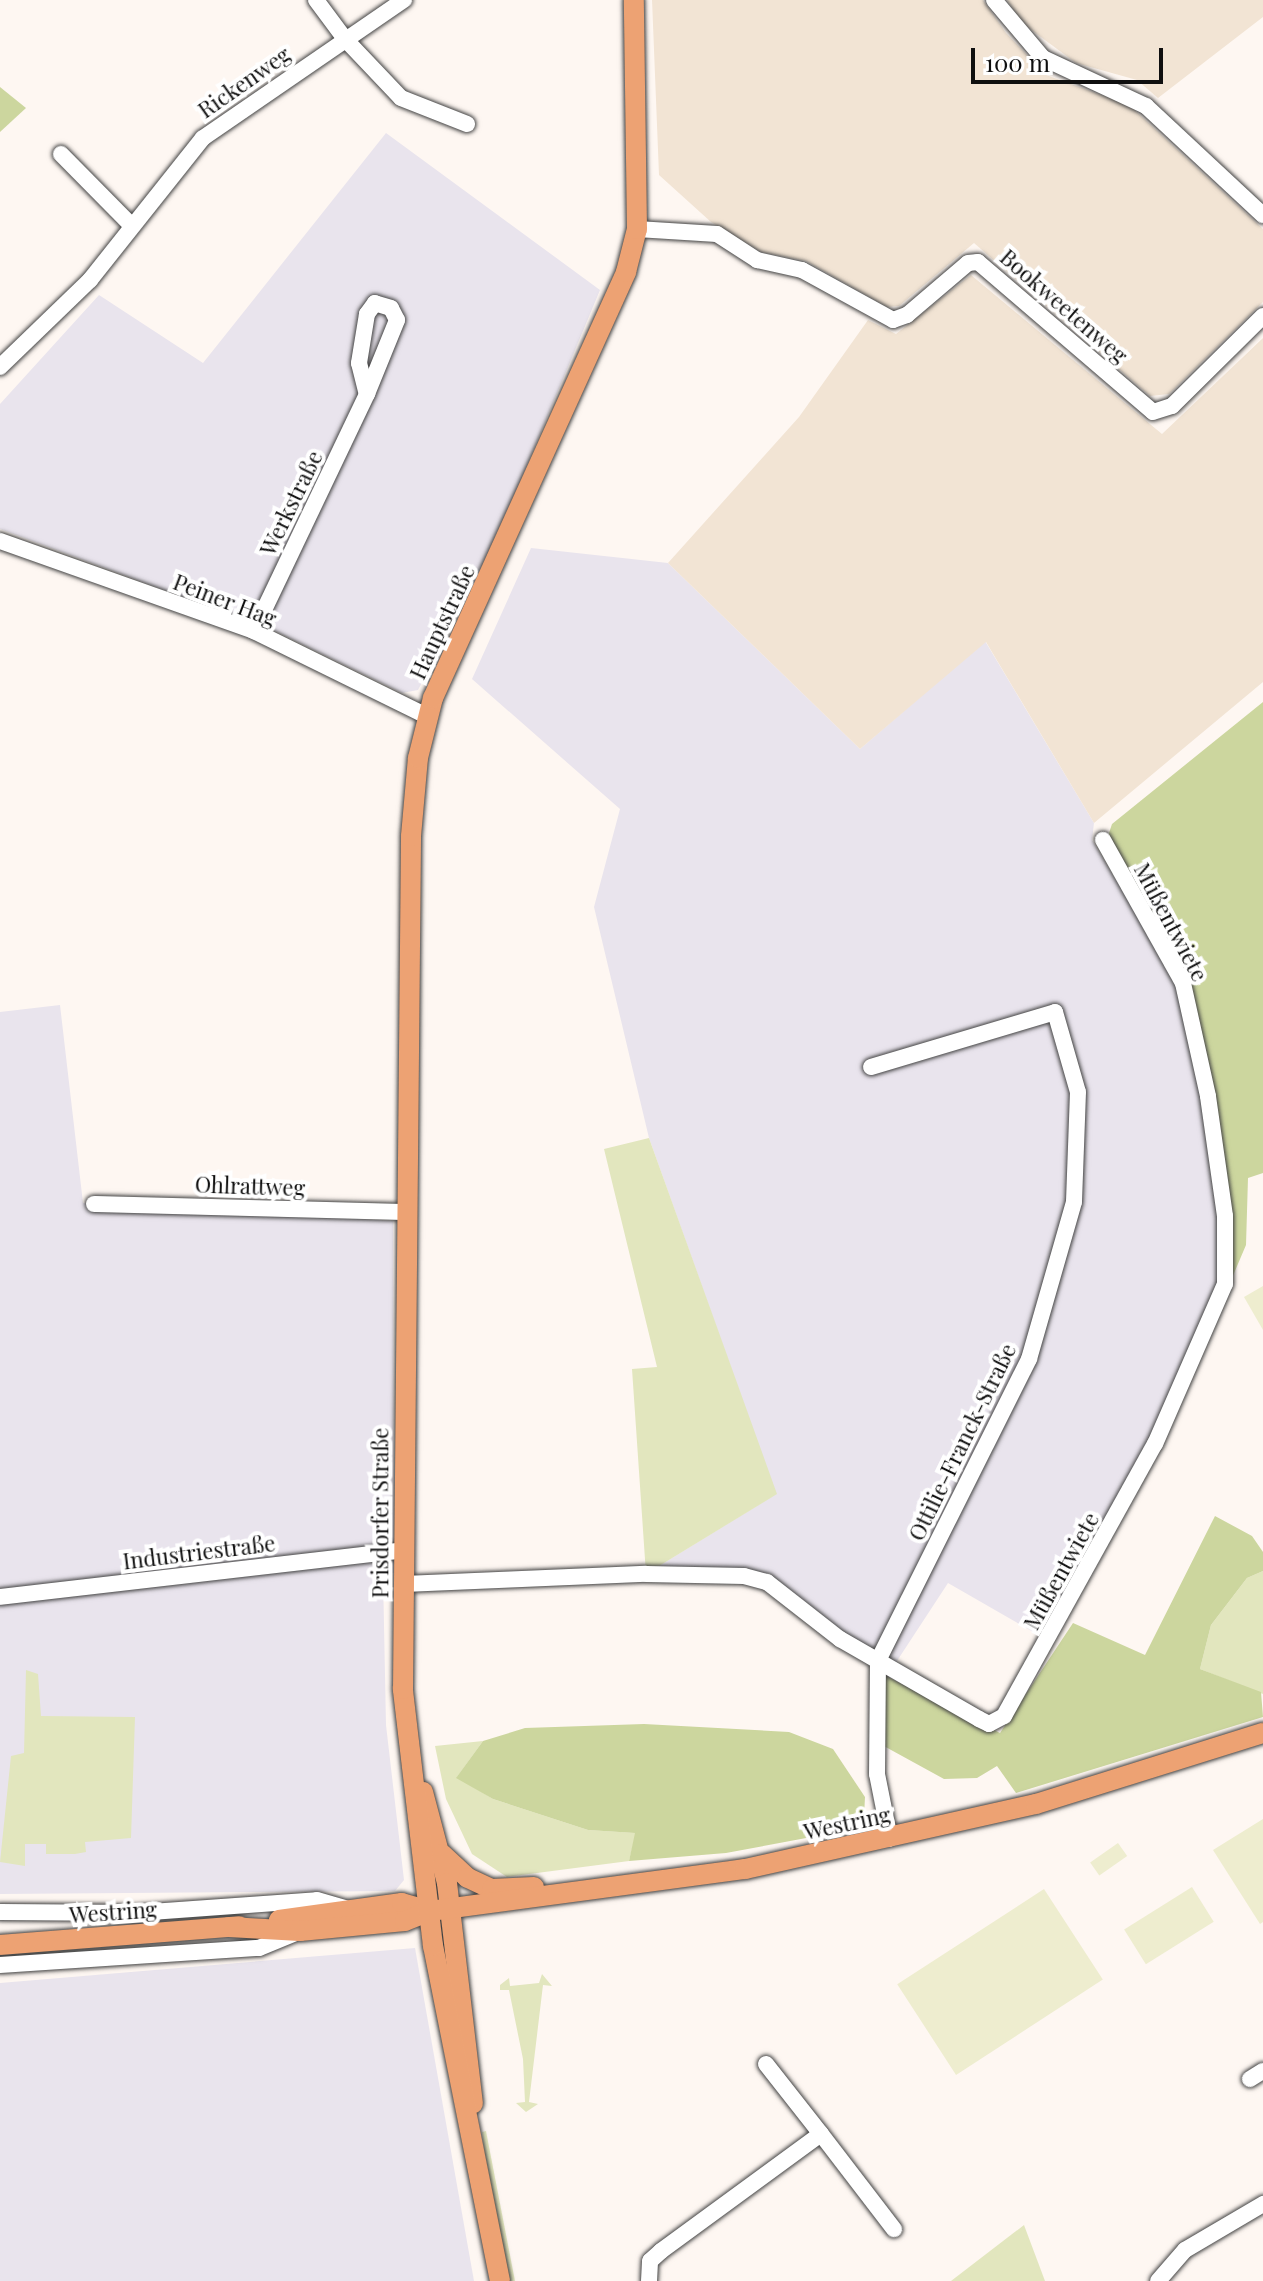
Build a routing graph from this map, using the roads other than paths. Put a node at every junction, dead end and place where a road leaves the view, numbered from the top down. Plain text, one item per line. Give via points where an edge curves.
1 (316, 0) edge
2 (404, 0) edge
3 (634, 0) edge
4 (994, 0) edge
5 (345, 39) junction
6 (467, 124) dead end
7 (61, 154) dead end
8 (1263, 215) edge
9 (131, 225) junction
10 (637, 229) junction
11 (1263, 316) edge
12 (0, 367) edge
13 (367, 394) junction
14 (0, 541) edge
15 (254, 631) junction
16 (427, 716) junction
17 (1103, 840) dead end
18 (871, 1067) dead end
19 (94, 1204) dead end
20 (405, 1212) junction
21 (403, 1292) joint
22 (404, 1550) junction
23 (404, 1584) junction
24 (0, 1597) edge
25 (878, 1661) junction
26 (1263, 1733) edge
27 (406, 1734) junction
28 (890, 1839) junction
29 (440, 1851) junction
30 (597, 1892) junction
31 (351, 1910) junction
32 (440, 1910) junction
33 (0, 1912) edge
34 (229, 1927) junction
35 (300, 1931) junction
36 (2, 1945) edge
37 (0, 1965) edge
38 (766, 2064) dead end
39 (821, 2134) junction
40 (1263, 2204) edge
41 (894, 2229) dead end
42 (500, 2281) edge
43 (649, 2281) edge
44 (1158, 2281) edge

1 - 5 street
2 - 5 street, Rickenweg
3 - 10 main road, Hauptstraße
4 - 8 street via 1043,58 1146,106
5 - 6 street via 401,98
5 - 9 street, Rickenweg via 203,138
7 - 9 street
9 - 12 street, Rickenweg via 90,280
10 - 11 street, Bookweetenweg via 717,234 757,260 802,270 893,320 907,315 968,263 978,262 1153,412 1172,406
10 - 16 main road, Hauptstraße via 606,323
13 - 13 street, Werkstraße via 397,320 391,308 375,303 367,314 359,363
13 - 15 street, Werkstraße
14 - 15 street, Peiner Hag
15 - 16 street, Peiner Hag via 386,701
16 - 20 main road, Hauptstraße via 411,836
17 - 25 street, Müßentwiete via 1183,983 1208,1096 1225,1216 1225,1284 1155,1444 1004,1716 989,1724
18 - 25 street, Ottilie-Franck-Straße via 1055,1012 1078,1092 1074,1202 1029,1359
19 - 20 street, Ohlrattweg
20 - 21 main road, Hauptstraße
21 - 22 main road, Prisdorfer Straße
22 - 23 main road, Prisdorfer Straße
22 - 24 street, Industriestraße
23 - 25 street, Müßentwiete via 646,1574 744,1576 778,1589 840,1639
23 - 27 main road, Prisdorfer Straße
25 - 28 street, Ottilie-Franck-Straße via 877,1774
26 - 28 main road, Westring via 1048,1801
27 - 29 main road, Prisdorfer Straße
27 - 32 main road, Prisdorfer Straße
28 - 30 main road, Westring
29 - 30 main road via 458,1872 492,1889 560,1884
29 - 32 main road, Prisdorfer Straße
30 - 32 main road, Westring
31 - 32 main road, Westring via 402,1903
31 - 33 street via 317,1900 137,1913
31 - 34 main road, Westring
32 - 35 main road, Westring via 405,1921
32 - 42 main road, Prisdorfer Straße
34 - 35 main road, Westring
34 - 36 main road, Westring
35 - 37 street via 259,1948
38 - 39 street
39 - 41 street
39 - 43 street via 661,2251 650,2261
40 - 44 street via 1185,2250

